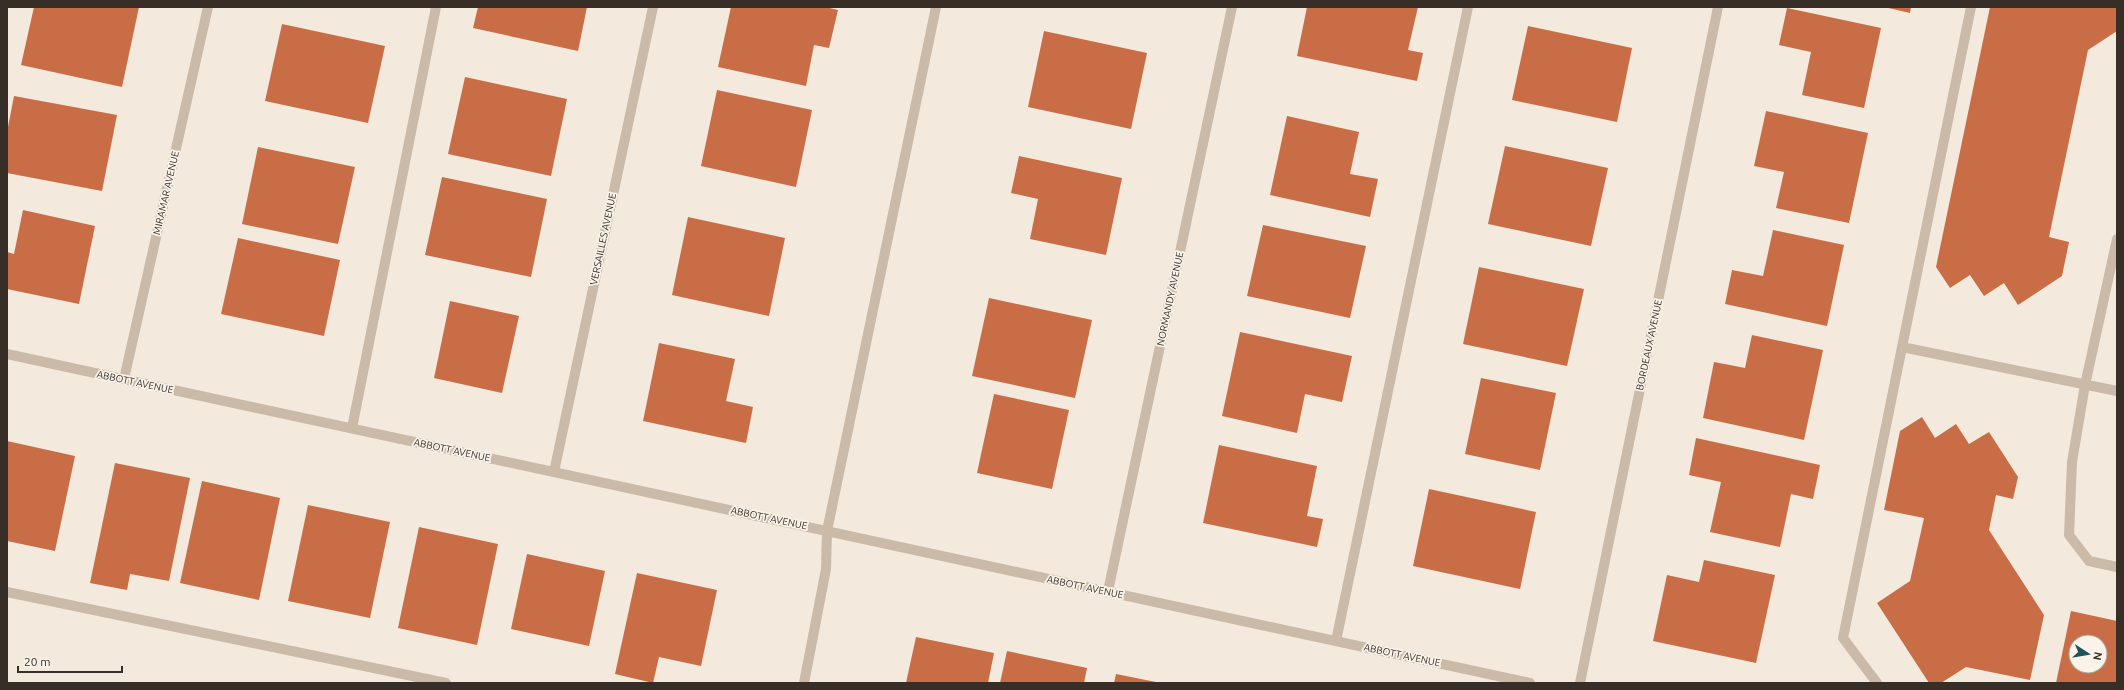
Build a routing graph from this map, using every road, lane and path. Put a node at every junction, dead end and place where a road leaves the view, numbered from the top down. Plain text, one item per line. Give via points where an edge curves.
1 (208, 7) edge
2 (436, 7) edge
3 (653, 7) edge
4 (936, 7) edge
5 (1232, 7) edge
6 (1468, 7) edge
7 (1718, 7) edge
8 (1971, 7) edge
9 (2117, 239) edge
10 (1902, 347) junction
11 (7, 354) edge
12 (124, 379) junction
13 (2086, 384) junction
14 (2117, 391) edge
15 (352, 428) junction
16 (554, 472) junction
17 (828, 531) junction
18 (2117, 567) edge
19 (7, 592) edge
20 (1108, 592) junction
21 (1336, 641) junction
22 (446, 683) edge
23 (804, 683) edge
24 (1530, 683) edge
25 (1580, 683) edge
26 (1877, 683) edge

1 - 12 street, MIRAMAR AVENUE
2 - 15 street
3 - 16 street, VERSAILLES AVENUE
4 - 17 street
5 - 20 street, NORMANDY AVENUE
6 - 21 street
7 - 25 street, BORDEAUX AVENUE
8 - 10 street
9 - 13 street
10 - 13 street
10 - 26 street via 1843,638
11 - 12 street, ABBOTT AVENUE
12 - 15 street, ABBOTT AVENUE
13 - 14 street
13 - 18 street via 2072,462 2069,535 2089,561
15 - 16 street, ABBOTT AVENUE
16 - 17 street, ABBOTT AVENUE
17 - 20 street, ABBOTT AVENUE
17 - 23 street via 826,569
19 - 22 street
20 - 21 street, ABBOTT AVENUE
21 - 24 street, ABBOTT AVENUE

